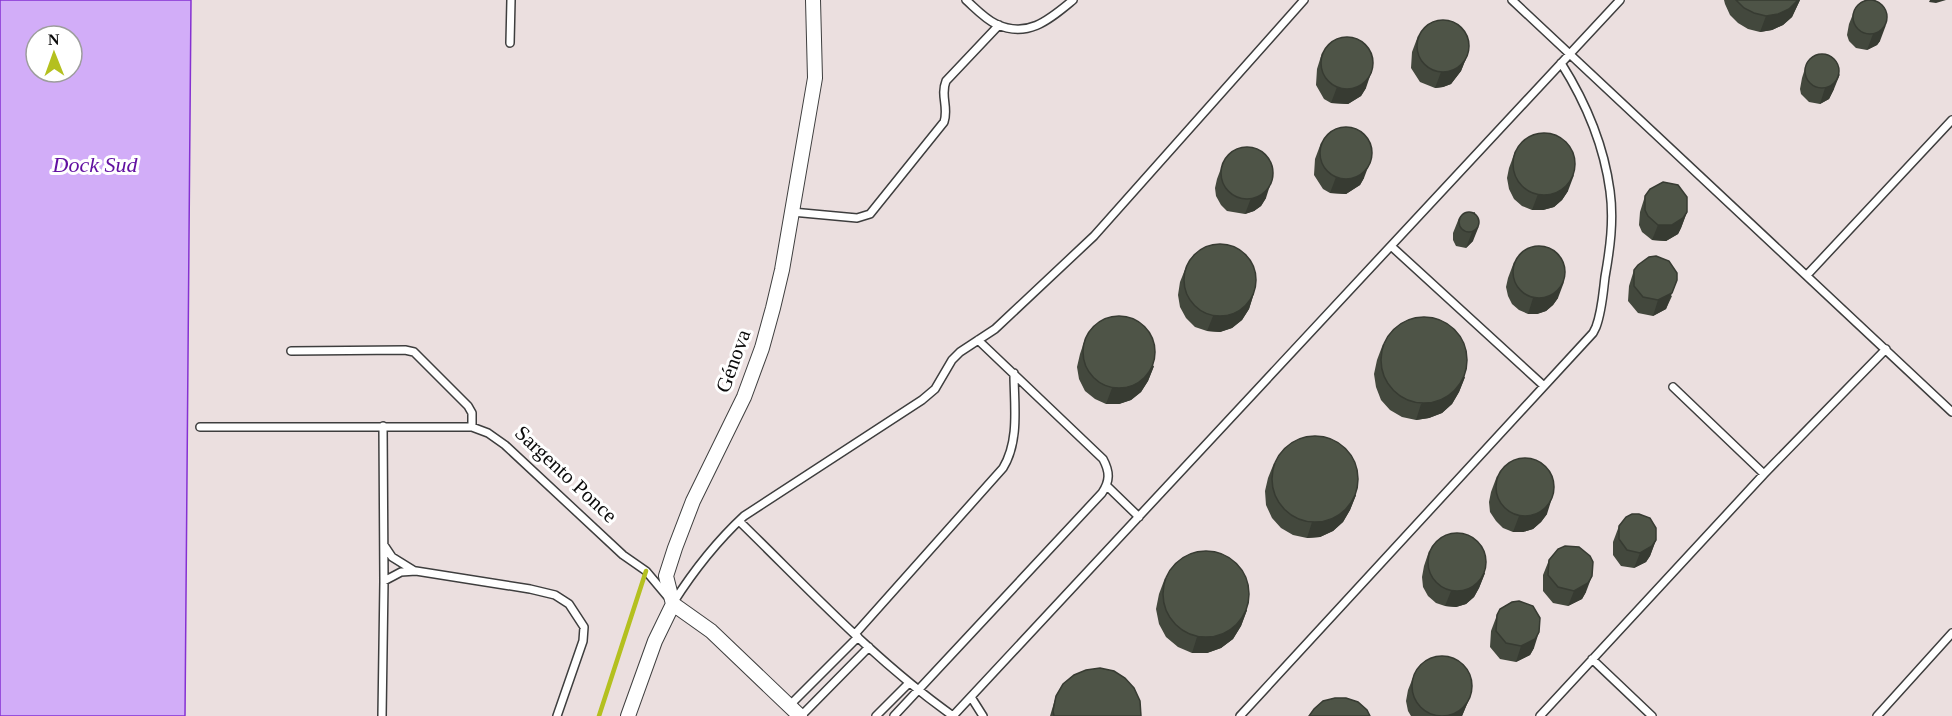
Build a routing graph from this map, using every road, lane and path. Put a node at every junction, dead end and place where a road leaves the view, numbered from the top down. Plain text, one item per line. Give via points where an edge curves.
1 (511, 0) edge
2 (813, 0) edge
3 (966, 0) edge
4 (1073, 0) edge
5 (1304, 0) edge
6 (1512, 0) edge
7 (1620, 0) edge
8 (999, 25) junction
9 (510, 43) dead end
10 (1571, 53) junction
11 (1562, 63) junction
12 (1952, 120) edge
13 (792, 212) junction
14 (1392, 246) junction
15 (1807, 275) junction
16 (978, 340) junction
17 (1886, 349) junction
18 (291, 351) dead end
19 (1014, 374) junction
20 (1544, 386) junction
21 (1673, 387) dead end
22 (1952, 412) edge
23 (383, 426) junction
24 (201, 427) dead end
25 (472, 427) junction
26 (1764, 474) junction
27 (1107, 486) junction
28 (1139, 517) junction
29 (739, 521) junction
30 (384, 545) junction
31 (416, 571) junction
32 (384, 580) junction
33 (673, 604) junction
34 (1952, 633) edge
35 (856, 635) junction
36 (869, 647) junction
37 (1592, 659) junction
38 (909, 683) junction
39 (918, 691) junction
40 (971, 697) junction
41 (789, 705) junction
42 (382, 716) edge
43 (557, 716) edge
44 (628, 716) edge
45 (801, 716) edge
46 (876, 716) edge
47 (894, 716) edge
48 (953, 716) edge
49 (983, 716) edge
50 (1240, 716) edge
51 (1540, 716) edge
52 (1652, 716) edge
53 (1877, 716) edge

1 - 9 lane
2 - 13 street, Génova via 815,78
3 - 8 lane
4 - 8 lane via 1042,25
5 - 16 lane via 1094,236
6 - 10 lane
7 - 10 lane
8 - 13 lane via 946,81 944,122 870,214 857,218
10 - 11 lane
10 - 15 lane
11 - 14 lane
11 - 20 lane via 1593,126 1604,159 1611,192 1611,243 1596,327
12 - 15 lane
13 - 33 street, Génova via 762,348 744,396 693,501 666,576
14 - 20 lane
14 - 28 lane
15 - 17 lane
16 - 19 lane
16 - 29 lane via 952,360 935,389 922,400
17 - 22 lane
17 - 26 lane
18 - 25 lane via 414,352 468,406
19 - 27 lane via 1103,459 1109,476
19 - 35 lane via 1014,439 1003,468
20 - 50 lane
21 - 26 lane
23 - 24 lane, Sargento Ponce
23 - 25 lane, Sargento Ponce
23 - 30 lane
25 - 33 lane, Sargento Ponce via 505,445 623,555 646,571
26 - 37 lane
27 - 28 lane
27 - 39 lane
28 - 40 lane
29 - 33 lane via 694,570
29 - 35 lane
30 - 31 lane via 392,557
30 - 32 lane
31 - 32 lane via 401,572
31 - 43 lane via 530,589 555,595 569,604 584,627 583,641
32 - 42 lane
33 - 41 street, Sargento Ponce via 711,631
33 - 44 street via 660,626
34 - 53 lane
35 - 36 lane
35 - 41 lane
36 - 38 lane
36 - 45 lane
37 - 51 lane
37 - 52 lane
38 - 39 lane
38 - 46 lane
39 - 47 lane
39 - 48 lane
40 - 48 lane
40 - 49 lane
41 - 45 street, Sargento Ponce

